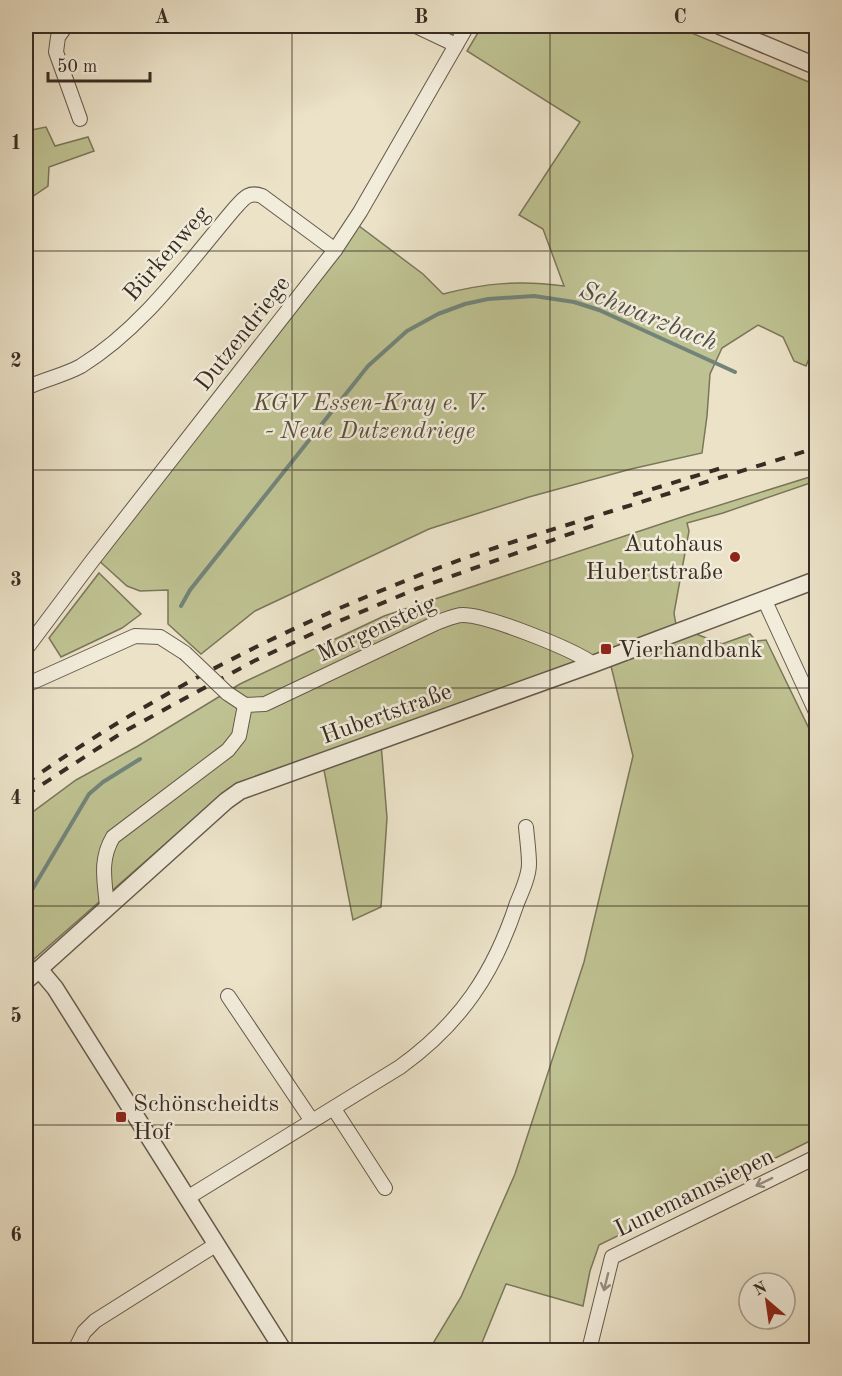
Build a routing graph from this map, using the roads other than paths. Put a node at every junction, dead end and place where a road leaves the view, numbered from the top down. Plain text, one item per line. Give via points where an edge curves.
1 (66, 26) edge
2 (416, 26) edge
3 (467, 26) edge
4 (720, 26) edge
5 (456, 45) junction
6 (816, 66) edge
7 (80, 119) dead end
8 (335, 250) junction
9 (26, 388) edge
10 (816, 580) edge
11 (764, 599) junction
12 (26, 649) edge
13 (593, 664) junction
14 (26, 685) edge
15 (245, 705) junction
16 (816, 712) edge
17 (526, 827) dead end
18 (107, 907) junction
19 (39, 969) junction
20 (26, 981) edge
21 (228, 996) dead end
22 (334, 1108) junction
23 (312, 1121) junction
24 (816, 1157) edge
25 (385, 1188) dead end
26 (187, 1198) junction
27 (217, 1244) junction
28 (75, 1350) edge
29 (283, 1350) edge
30 (589, 1350) edge

1 - 7 street via 58,37 56,52
2 - 5 street
3 - 5 street, Dutzendriege
4 - 6 street
5 - 8 street, Dutzendriege
8 - 9 street, Bürkenweg via 262,196 249,194 123,334 66,374
8 - 12 street, Dutzendriege
10 - 11 street, Hubertstraße
11 - 13 street, Hubertstraße
11 - 16 street
13 - 15 street, Morgensteig via 583,656 526,634 480,617 461,615 436,623 265,704
13 - 18 street, Hubertstraße via 240,791
14 - 15 street, bridge via 135,636 160,637 185,653
15 - 18 street via 239,736 228,750 113,837 106,849 104,867
17 - 22 street via 529,865 520,894 499,953 467,1004 418,1054
18 - 19 street, Hubertstraße
19 - 20 street, Hubertstraße
19 - 26 street via 55,988
21 - 23 street
22 - 23 street
22 - 25 street
23 - 26 street
24 -> 30 street, Lunemannsiepen via 612,1257
26 - 27 street
27 - 28 street via 95,1321
27 - 29 street

